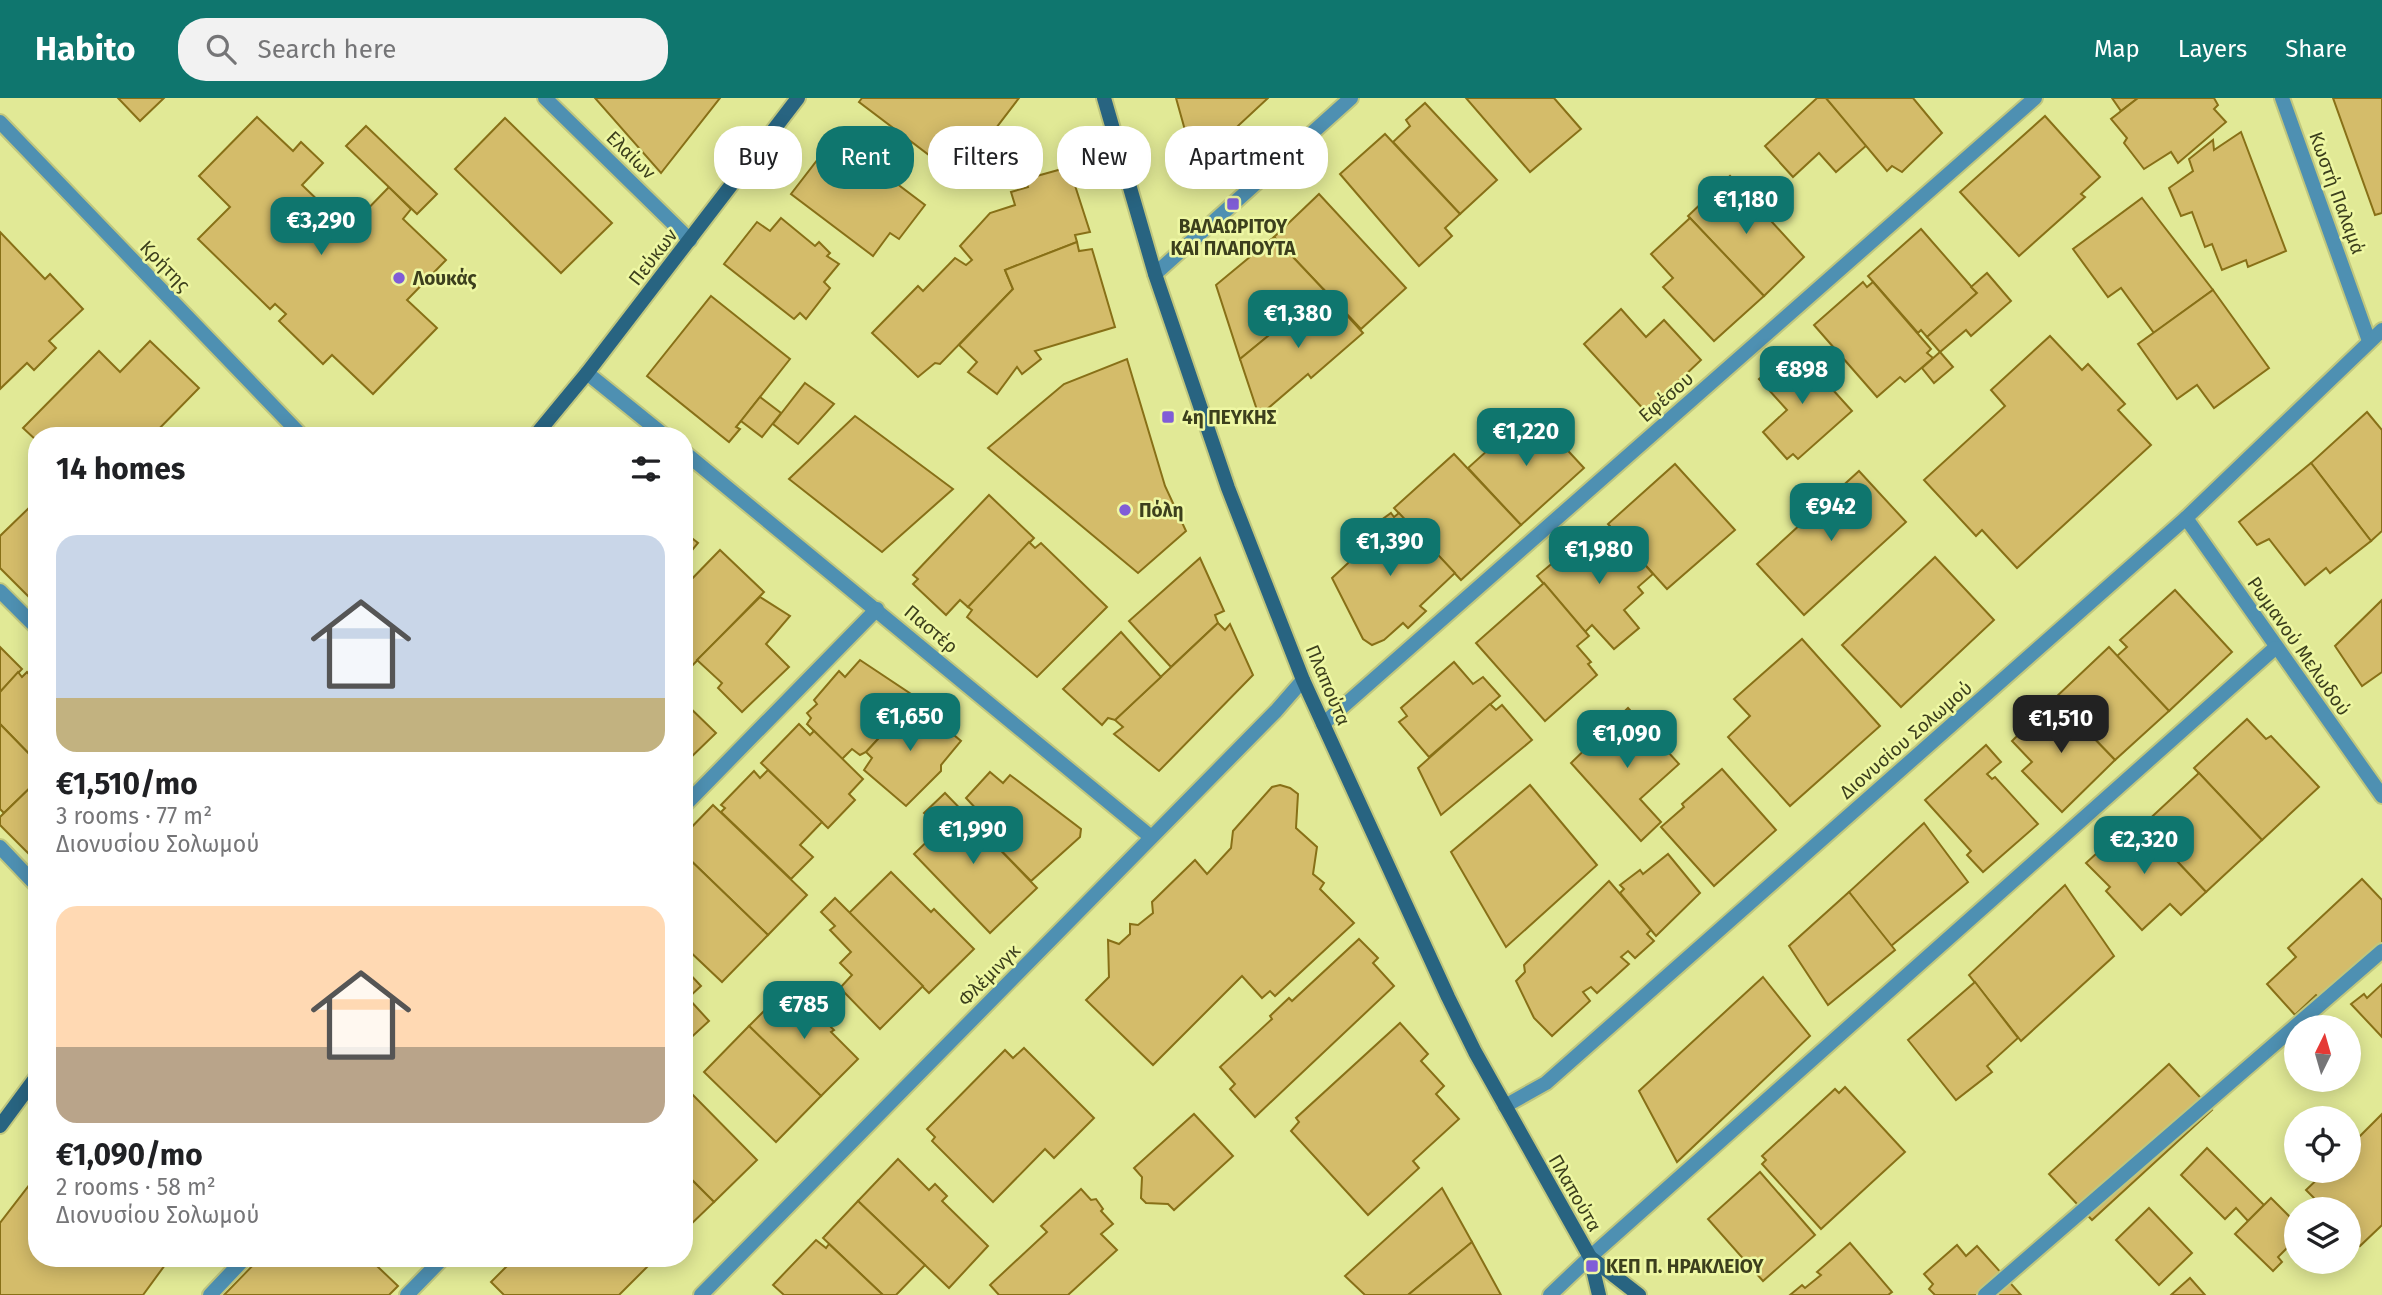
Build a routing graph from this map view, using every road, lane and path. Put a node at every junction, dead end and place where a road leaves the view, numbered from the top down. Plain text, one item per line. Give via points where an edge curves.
1 (545, 98) edge
2 (798, 98) edge
3 (1104, 98) edge
4 (1351, 98) edge
5 (2035, 98) edge
6 (2282, 98) edge
7 (0, 122) edge
8 (690, 240) junction
9 (1154, 274) junction
10 (2382, 330) edge
11 (2370, 341) junction
12 (587, 373) junction
13 (293, 427) edge
14 (542, 427) edge
15 (654, 427) edge
16 (693, 459) edge
17 (2186, 518) junction
18 (0, 591) edge
19 (877, 609) junction
20 (28, 619) edge
21 (2275, 648) junction
22 (1303, 680) junction
23 (1324, 724) junction
24 (2382, 796) edge
25 (693, 797) edge
26 (1151, 837) junction
27 (0, 847) edge
28 (28, 877) edge
29 (2382, 951) edge
30 (28, 1088) edge
31 (1505, 1105) junction
32 (0, 1126) edge
33 (1590, 1257) junction
34 (236, 1267) edge
35 (434, 1267) edge
36 (210, 1295) edge
37 (407, 1295) edge
38 (701, 1295) edge
39 (1550, 1295) edge
40 (1599, 1295) edge
41 (1639, 1295) edge
42 (1985, 1295) edge

1 - 8 street, Ελαίων
2 - 8 main road, Πεύκων
3 - 9 main road, Πλαπούτα
4 - 9 street
5 - 23 street, Εφέσου
6 - 11 street, Κωστή Παλαμά
7 - 13 street, Κρήτης
8 - 12 main road, Πεύκων
9 - 22 main road, Πλαπούτα via 1228,488
10 - 11 street, Διονυσίου Σολωμού
11 - 17 street, Διονυσίου Σολωμού
12 - 14 main road, Πεύκων
12 - 15 street
16 - 19 street, Παστέρ
17 - 21 street, Ρωμανού Μελωδού
17 - 31 street, Διονυσίου Σολωμού via 1546,1083
18 - 20 street
19 - 25 street
19 - 26 street, Παστέρ
21 - 24 street, Ρωμανού Μελωδού
21 - 33 street
22 - 23 main road, Πλαπούτα
22 - 26 street, Φλέμινγκ
23 - 31 main road, Πλαπούτα via 1448,997
26 - 38 street, Φλέμινγκ
27 - 28 street
29 - 42 street
30 - 32 main road
31 - 33 main road, Πλαπούτα
33 - 39 street
33 - 40 main road, Πλαπούτα
33 - 41 main road, Πλαπούτα
34 - 36 street
35 - 37 street

